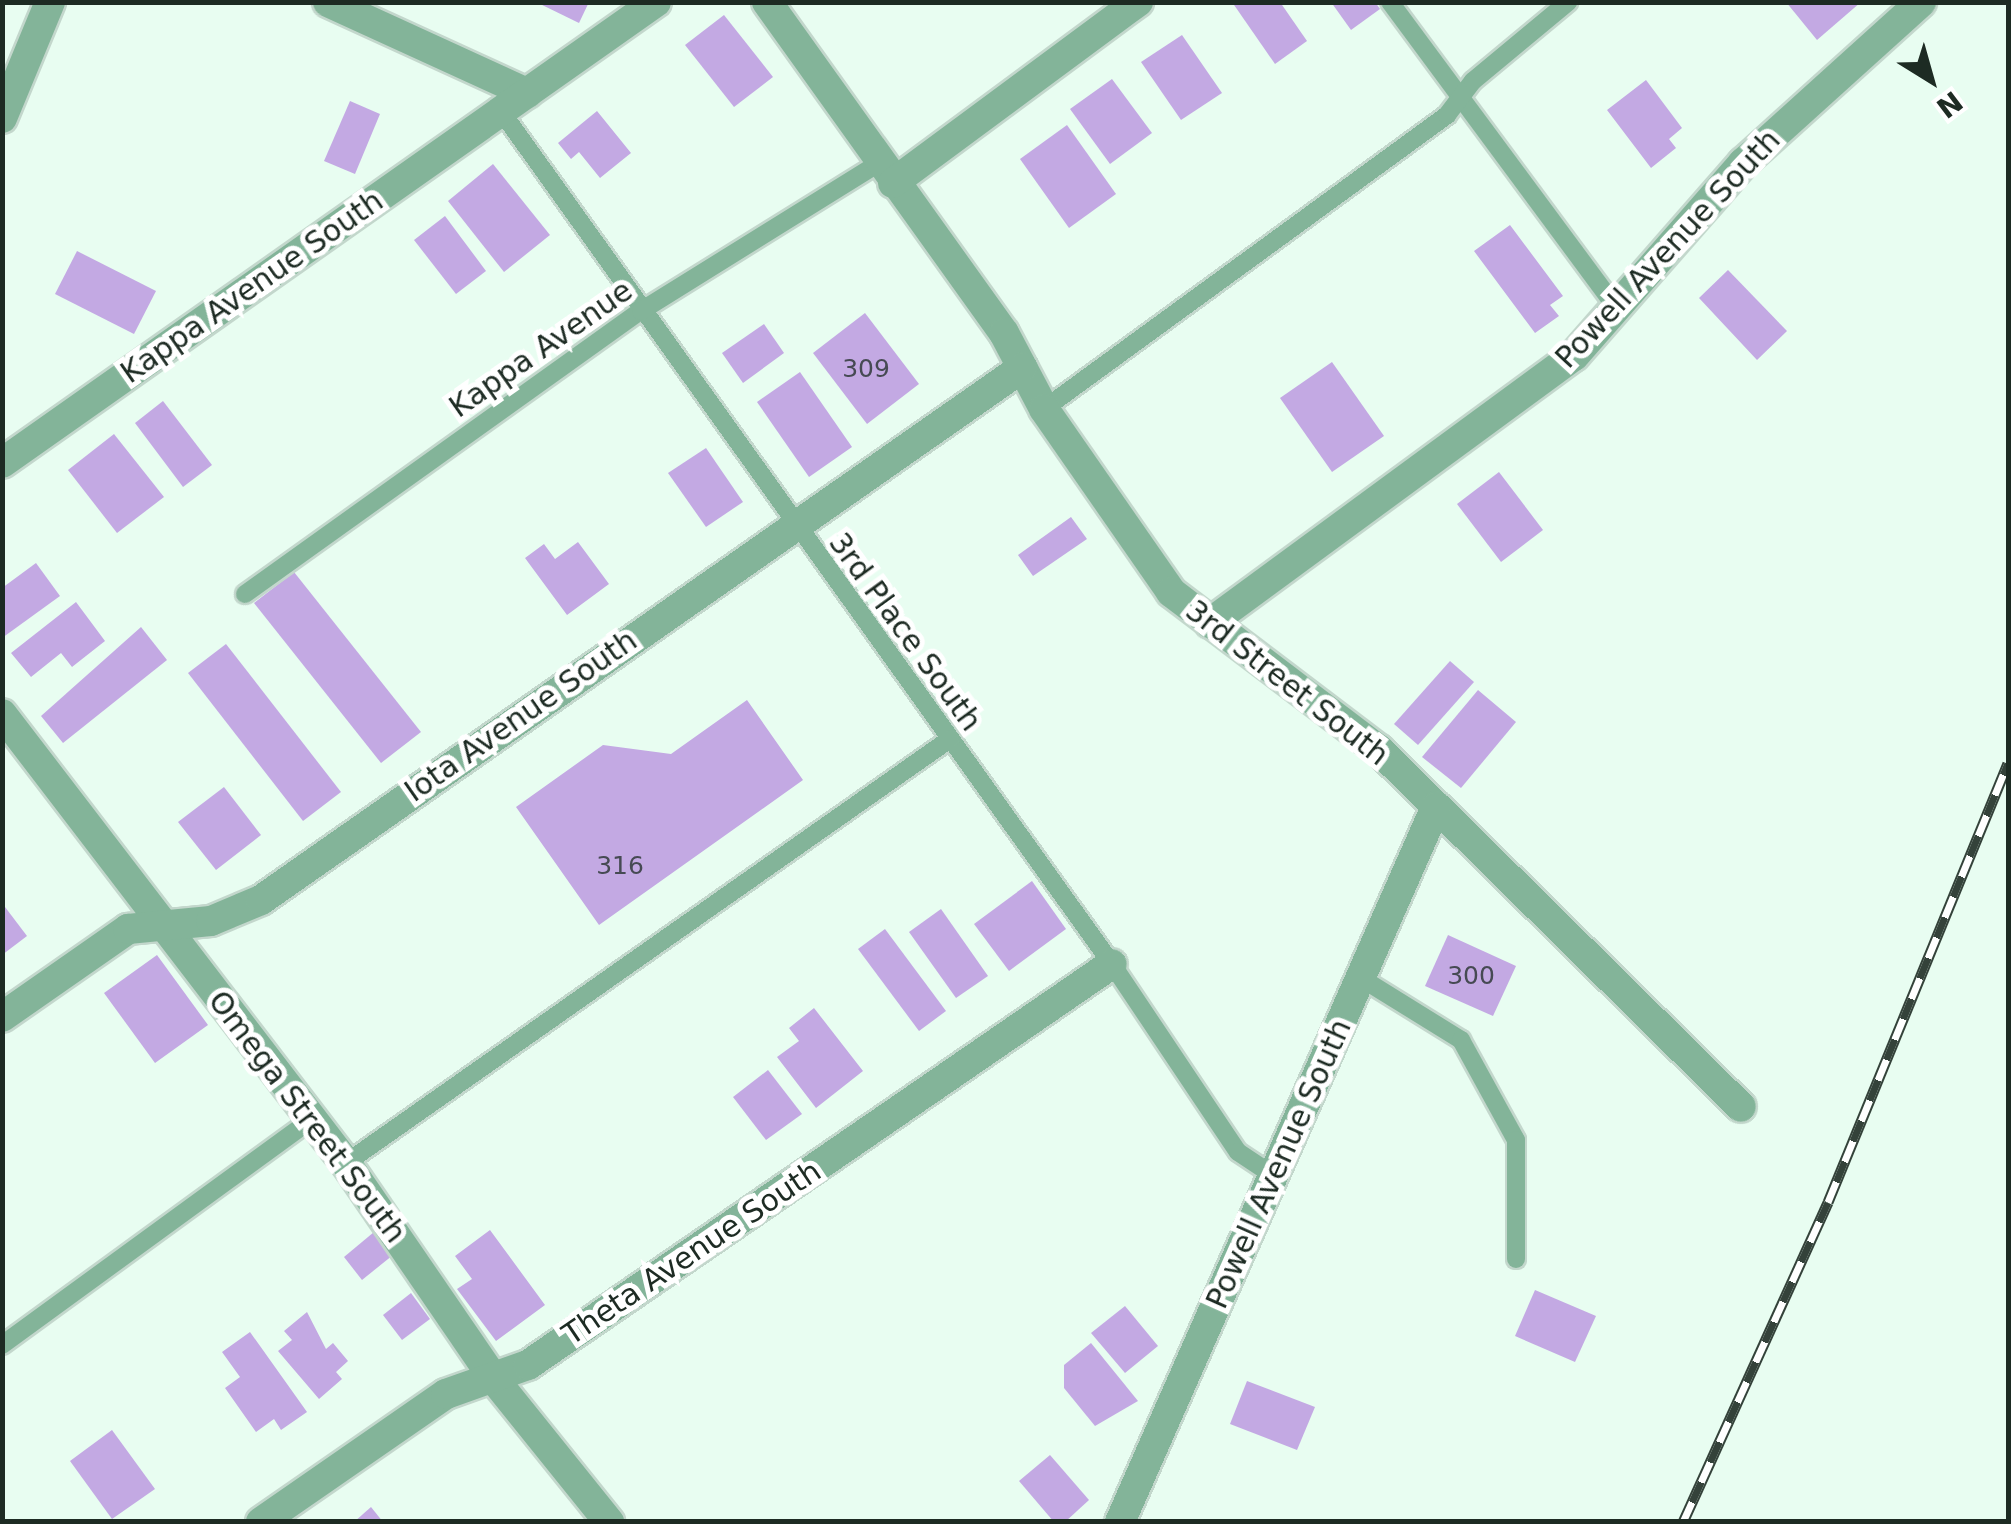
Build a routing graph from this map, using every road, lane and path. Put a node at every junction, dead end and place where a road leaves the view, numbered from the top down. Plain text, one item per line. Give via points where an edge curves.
1 (50, 2) edge
2 (656, 2) edge
3 (767, 2) edge
4 (1138, 2) edge
5 (1390, 2) edge
6 (1568, 2) edge
7 (1921, 2) edge
8 (348, 6) edge
9 (527, 93) junction
10 (1458, 101) junction
11 (501, 111) junction
12 (2, 118) edge
13 (886, 173) junction
14 (1616, 307) junction
15 (640, 310) junction
16 (1022, 368) junction
17 (1044, 409) junction
18 (2, 463) edge
19 (796, 524) junction
20 (245, 594) dead end
21 (1210, 623) junction
22 (2, 714) edge
23 (950, 739) junction
24 (1436, 807) junction
25 (161, 924) junction
26 (1112, 964) junction
27 (1360, 978) junction
28 (2, 1017) edge
29 (1741, 1107) dead end
30 (311, 1120) junction
31 (346, 1163) junction
32 (1274, 1176) junction
33 (1516, 1259) dead end
34 (2, 1345) edge
35 (494, 1378) junction
36 (262, 1522) edge
37 (609, 1522) edge
38 (1120, 1522) edge

1 - 12 street
2 - 9 street, Kappa Avenue South
3 - 13 street, 3rd Street South
4 - 13 street
5 - 10 lane
6 - 10 lane
7 - 14 street, Powell Avenue South via 1742,164
8 - 9 street
9 - 11 street, Kappa Avenue South
10 - 14 lane
10 - 17 lane
11 - 15 lane, 3rd Place South
11 - 18 street, Kappa Avenue South
13 - 15 lane, Kappa Avenue
13 - 16 street, 3rd Street South via 1004,333
14 - 21 street, Powell Avenue South via 1574,356
15 - 19 lane, 3rd Place South
15 - 20 lane, Kappa Avenue
16 - 17 street, 3rd Street South
16 - 19 street, Iota Avenue South
17 - 21 street, 3rd Street South via 1171,592
19 - 23 lane, 3rd Place South
19 - 25 street, Iota Avenue South via 261,900 211,921
21 - 24 street, 3rd Street South via 1380,750
22 - 25 street, Omega Street South
23 - 26 lane, 3rd Place South
23 - 31 lane
24 - 27 street, Powell Avenue South
24 - 29 street, 3rd Street South
25 - 28 street, Iota Avenue South via 128,929
25 - 30 street, Omega Street South
26 - 32 lane, 3rd Place South via 1238,1152
26 - 35 street, Theta Avenue South via 528,1365
27 - 32 street, Powell Avenue South
27 - 33 lane via 1461,1040 1516,1140
30 - 31 street, Omega Street South
30 - 34 lane
31 - 35 street, Omega Street South
32 - 38 street, Powell Avenue South
35 - 36 street, Theta Avenue South via 446,1394
35 - 37 street, Omega Street South

